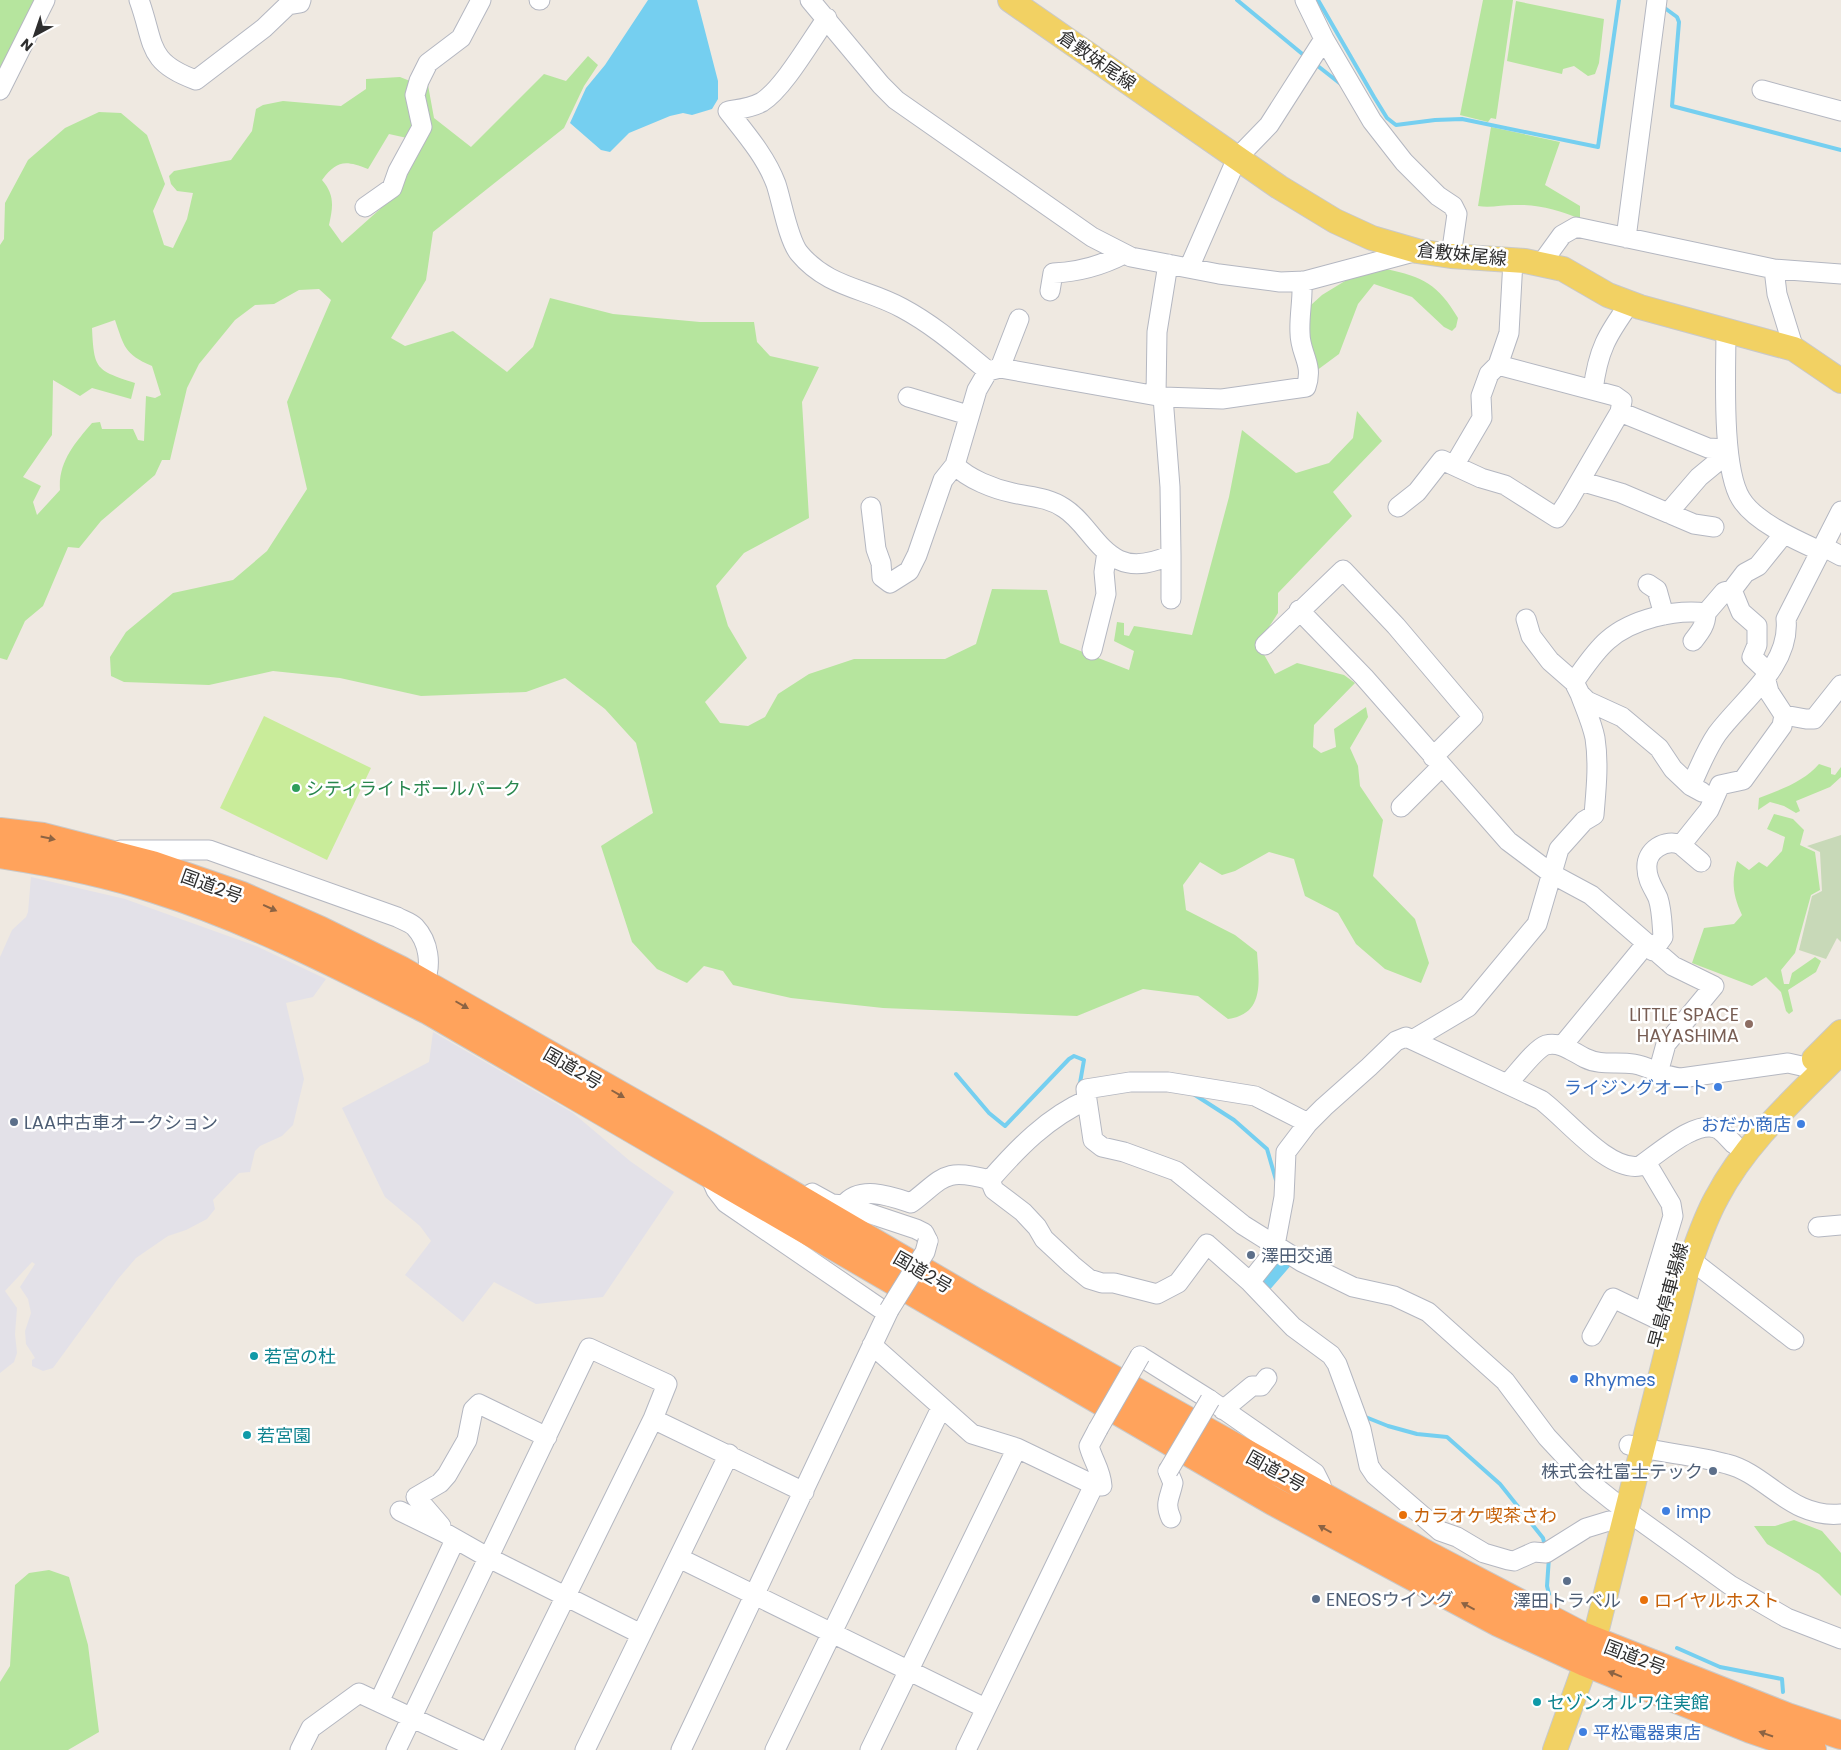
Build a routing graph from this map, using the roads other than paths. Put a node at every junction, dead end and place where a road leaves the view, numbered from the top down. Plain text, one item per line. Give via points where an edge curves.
1 (45, 0) edge
2 (139, 0) edge
3 (301, 0) edge
4 (482, 0) edge
5 (810, 0) edge
6 (1010, 0) edge
7 (1305, 0) edge
8 (1656, 0) edge
9 (827, 18) junction
10 (1324, 39) junction
11 (0, 90) edge
12 (1762, 90) dead end
13 (1841, 111) edge
14 (1237, 158) junction
15 (365, 207) dead end
16 (1626, 238) junction
17 (1417, 251) junction
18 (1124, 254) junction
19 (1451, 256) junction
20 (1513, 260) junction
21 (1168, 264) junction
22 (1542, 264) junction
23 (1189, 268) junction
24 (1774, 269) junction
25 (1841, 274) edge
26 (1302, 282) junction
27 (1050, 291) dead end
28 (1630, 303) junction
29 (1020, 319) dead end
30 (1726, 330) junction
31 (1794, 349) junction
32 (1498, 365) junction
33 (994, 370) junction
34 (1841, 381) edge
35 (1593, 390) junction
36 (1159, 396) junction
37 (908, 397) dead end
38 (1620, 412) junction
39 (968, 415) junction
40 (1728, 451) junction
41 (1455, 464) junction
42 (955, 465) junction
43 (1580, 482) junction
44 (871, 507) dead end
45 (1398, 507) dead end
46 (1841, 511) edge
47 (1668, 513) junction
48 (1714, 527) dead end
49 (1783, 535) junction
50 (1821, 548) junction
51 (1107, 552) junction
52 (1171, 555) junction
53 (1841, 556) edge
54 (1648, 584) dead end
55 (1732, 590) junction
56 (1170, 600) dead end
57 (1299, 610) junction
58 (1706, 613) junction
59 (1664, 615) junction
60 (1526, 620) dead end
61 (1693, 641) dead end
62 (1265, 645) dead end
63 (1092, 650) dead end
64 (1767, 674) junction
65 (1841, 685) edge
66 (1577, 688) junction
67 (1784, 715) junction
68 (1437, 762) junction
69 (1692, 786) junction
70 (1714, 798) junction
71 (1402, 807) dead end
72 (0, 832) edge
73 (1681, 845) junction
74 (102, 850) junction
75 (0, 854) edge
76 (1701, 862) dead end
77 (1552, 874) junction
78 (1650, 947) junction
79 (424, 984) junction
80 (1841, 1032) edge
81 (1414, 1038) junction
82 (1562, 1046) junction
83 (1841, 1052) edge
84 (1811, 1072) junction
85 (1658, 1073) junction
86 (1508, 1083) junction
87 (1087, 1100) junction
88 (1308, 1123) junction
89 (1734, 1144) junction
90 (736, 1162) junction
91 (1646, 1162) junction
92 (708, 1173) junction
93 (990, 1180) junction
94 (844, 1205) junction
95 (1841, 1225) edge
96 (1818, 1227) dead end
97 (1279, 1248) junction
98 (1691, 1260) junction
99 (1250, 1282) junction
100 (888, 1312) junction
101 (1652, 1317) junction
102 (1592, 1336) dead end
103 (1794, 1340) dead end
104 (872, 1345) junction
105 (1267, 1378) dead end
106 (1217, 1405) junction
107 (941, 1408) junction
108 (653, 1419) junction
109 (547, 1437) junction
110 (1636, 1447) junction
111 (1016, 1448) junction
112 (729, 1454) junction
113 (1094, 1485) junction
114 (804, 1492) junction
115 (1324, 1498) junction
116 (400, 1511) dead end
117 (1616, 1511) junction
118 (1841, 1514) edge
119 (1171, 1518) dead end
120 (450, 1537) junction
121 (489, 1558) junction
122 (680, 1558) junction
123 (756, 1595) junction
124 (565, 1596) junction
125 (832, 1632) junction
126 (641, 1634) junction
127 (1841, 1639) edge
128 (1587, 1646) junction
129 (909, 1670) junction
130 (379, 1702) junction
131 (985, 1708) junction
132 (412, 1717) junction
133 (1841, 1735) edge
134 (300, 1750) edge
135 (396, 1750) edge
136 (481, 1750) edge
137 (490, 1750) edge
138 (586, 1750) edge
139 (681, 1750) edge
140 (775, 1750) edge
141 (870, 1750) edge
142 (966, 1750) edge
143 (1555, 1750) edge
144 (1812, 1750) edge

1 - 11 street
2 - 3 street via 148,35 160,60 174,72 196,80 264,28 288,5
4 - 15 street via 461,38 428,63 415,95 422,127 392,188
5 - 9 street
6 - 14 main road, 倉敷妹尾線
7 - 10 street
8 - 16 street
9 - 18 street via 896,100 1092,237
9 - 33 street via 778,88 750,108 728,111 758,150 776,184 798,252 824,274 845,286 902,307
10 - 14 street via 1269,124
10 - 19 street via 1372,121 1404,162 1438,196 1453,206 1457,214
12 - 13 street
14 - 17 main road, 倉敷妹尾線 via 1335,221 1372,238
14 - 23 street
16 - 22 street via 1586,228 1570,229
16 - 24 street
17 - 19 main road, 倉敷妹尾線
17 - 26 street
18 - 21 street
18 - 27 street via 1075,272 1052,273
19 - 20 main road, 倉敷妹尾線
20 - 22 main road, 倉敷妹尾線
20 - 32 street via 1509,333
21 - 23 street
21 - 36 street via 1157,332
22 - 28 main road, 倉敷妹尾線 via 1563,269 1608,295
23 - 26 street via 1280,282
24 - 25 street
24 - 31 street via 1777,294
26 - 36 street via 1299,334 1311,374 1306,387 1222,399
28 - 30 main road, 倉敷妹尾線
28 - 35 street via 1607,336 1597,363
29 - 33 street
30 - 31 main road, 倉敷妹尾線
30 - 40 street
31 - 34 main road, 倉敷妹尾線
32 - 35 street
32 - 41 street via 1489,374 1481,396 1482,418
33 - 36 street
33 - 39 street via 977,390
35 - 38 street via 1622,401
36 - 52 street via 1170,487
37 - 39 street
38 - 40 street via 1708,448
38 - 43 street
39 - 42 street
40 - 47 street via 1699,477
40 - 49 street via 1741,499
41 - 43 street via 1481,478 1505,485 1557,518
41 - 45 street via 1442,460 1417,492
42 - 44 street via 943,480 909,571 890,583 882,577
42 - 51 street via 960,471 985,483 1011,493 1047,499 1064,508 1082,522
43 - 47 street via 1621,493
46 - 50 street
47 - 48 street via 1694,524
49 - 50 street
49 - 55 street via 1758,566 1745,573
50 - 53 street
50 - 64 street via 1786,620 1782,654
51 - 52 street via 1120,561 1140,564
51 - 63 street via 1104,572 1106,594
52 - 56 street
54 - 59 street via 1657,590
55 - 58 street via 1724,592
55 - 64 street via 1741,612 1757,626 1757,645 1752,657
57 - 62 street
57 - 68 street via 1364,677
57 - 68 street via 1343,570 1396,626 1473,717
58 - 59 street via 1690,611
58 - 61 street via 1702,630
59 - 66 street via 1626,627 1607,640
60 - 66 street via 1531,636
64 - 67 street via 1770,692
64 - 69 street via 1717,734
65 - 67 street via 1814,718 1806,720
66 - 69 street via 1588,701 1622,717 1659,748 1673,769
66 - 77 street via 1597,754 1594,815 1584,821 1559,849
67 - 70 street via 1782,726 1743,780 1720,785
68 - 71 street
68 - 77 street via 1496,830
69 - 70 street
70 - 73 street via 1709,810
72 -> 74 highway, 国道2号 via 43,837
73 - 76 street
73 - 78 street via 1664,843 1655,850 1646,868 1661,913 1663,937
74 -> 79 highway, 国道2号 via 242,896 319,930
74 - 79 street via 209,850 397,917 414,926 425,941 429,972
75 - 92 highway, 国道2号 via 104,874 234,917 428,1010
77 - 78 street via 1591,895
77 - 81 street via 1537,924 1468,1007
78 - 82 street
78 - 85 street via 1672,966 1714,986 1666,1044
79 -> 90 highway, 国道2号
80 - 84 main road, 早島停車場線
81 - 86 street
81 - 88 street via 1396,1041
82 - 85 street via 1594,1062 1632,1064
82 - 86 street via 1544,1046
83 - 84 main road, 早島停車場線
84 - 85 street via 1788,1063 1681,1078
84 - 89 main road, 早島停車場線 via 1763,1110
84 - 98 main road, 早島停車場線 via 1732,1171 1707,1216
86 - 91 street via 1541,1100 1593,1147 1620,1163 1631,1167
87 - 88 street via 1086,1089 1106,1084 1168,1082 1255,1096
87 - 93 street via 1070,1107 1022,1144
87 - 97 street via 1094,1140 1102,1147 1176,1170 1243,1225
88 - 97 street via 1286,1152
89 - 91 street via 1720,1130 1701,1127
89 - 101 main road, 早島停車場線 via 1717,1166 1684,1232
90 - 94 street via 755,1162 821,1199
90 - 115 highway, 国道2号 via 967,1297
91 - 101 street via 1668,1200 1673,1216
92 - 100 street via 726,1203
128 -> 92 highway, 国道2号 via 1498,1622 1273,1501
93 - 94 street via 978,1176 948,1176 930,1185 910,1203 866,1193 850,1198
93 - 99 street via 994,1190 1023,1212 1044,1239 1089,1279 1157,1294 1178,1283 1207,1244
94 - 100 street, bridge via 916,1229 924,1233 928,1241
95 - 96 street
97 - 99 street
97 - 117 street via 1353,1287 1394,1296 1428,1312 1505,1381 1547,1437
98 - 103 street
98 - 110 main road, 早島停車場線
99 - 117 street via 1293,1327 1334,1359 1361,1429 1369,1466 1436,1528 1484,1553 1514,1560 1534,1552 1547,1552
100 - 104 street
101 - 102 street via 1613,1298
101 - 110 main road, 早島停車場線
104 - 107 street
104 - 114 street
105 - 106 street via 1261,1386 1252,1386
106 - 113 street, bridge via 1140,1356 1089,1446 1092,1458 1100,1468 1102,1486
106 - 115 street via 1315,1473
106 - 119 street, bridge via 1168,1471 1173,1483 1166,1508
107 - 111 street via 972,1434
107 - 125 street
108 - 109 street via 667,1384 589,1348
108 - 112 street
108 - 124 street
109 - 120 street via 479,1404 473,1410 467,1440 447,1475 416,1497
109 - 121 street
110 - 117 main road, 早島停車場線
110 - 118 street via 1728,1464 1800,1506
111 - 113 street
111 - 129 street
112 - 114 street
112 - 122 street
113 - 131 street
114 - 123 street
115 - 128 highway, 国道2号
116 - 120 street
117 - 127 street via 1787,1618
117 - 128 main road, 早島停車場線
120 - 121 street
120 - 130 street
121 - 124 street
121 - 132 street
122 - 123 street
122 - 126 street
123 - 125 street
123 - 139 street
124 - 126 street
124 - 137 street
125 - 129 street
125 - 140 street
126 - 138 street
128 - 133 highway, 国道2号
128 - 143 main road, 早島停車場線
144 -> 128 highway, 国道2号 via 1751,1729
129 - 131 street
129 - 141 street
130 - 132 street
130 - 134 street via 359,1693 311,1728
131 - 142 street
132 - 135 street
132 - 136 street

